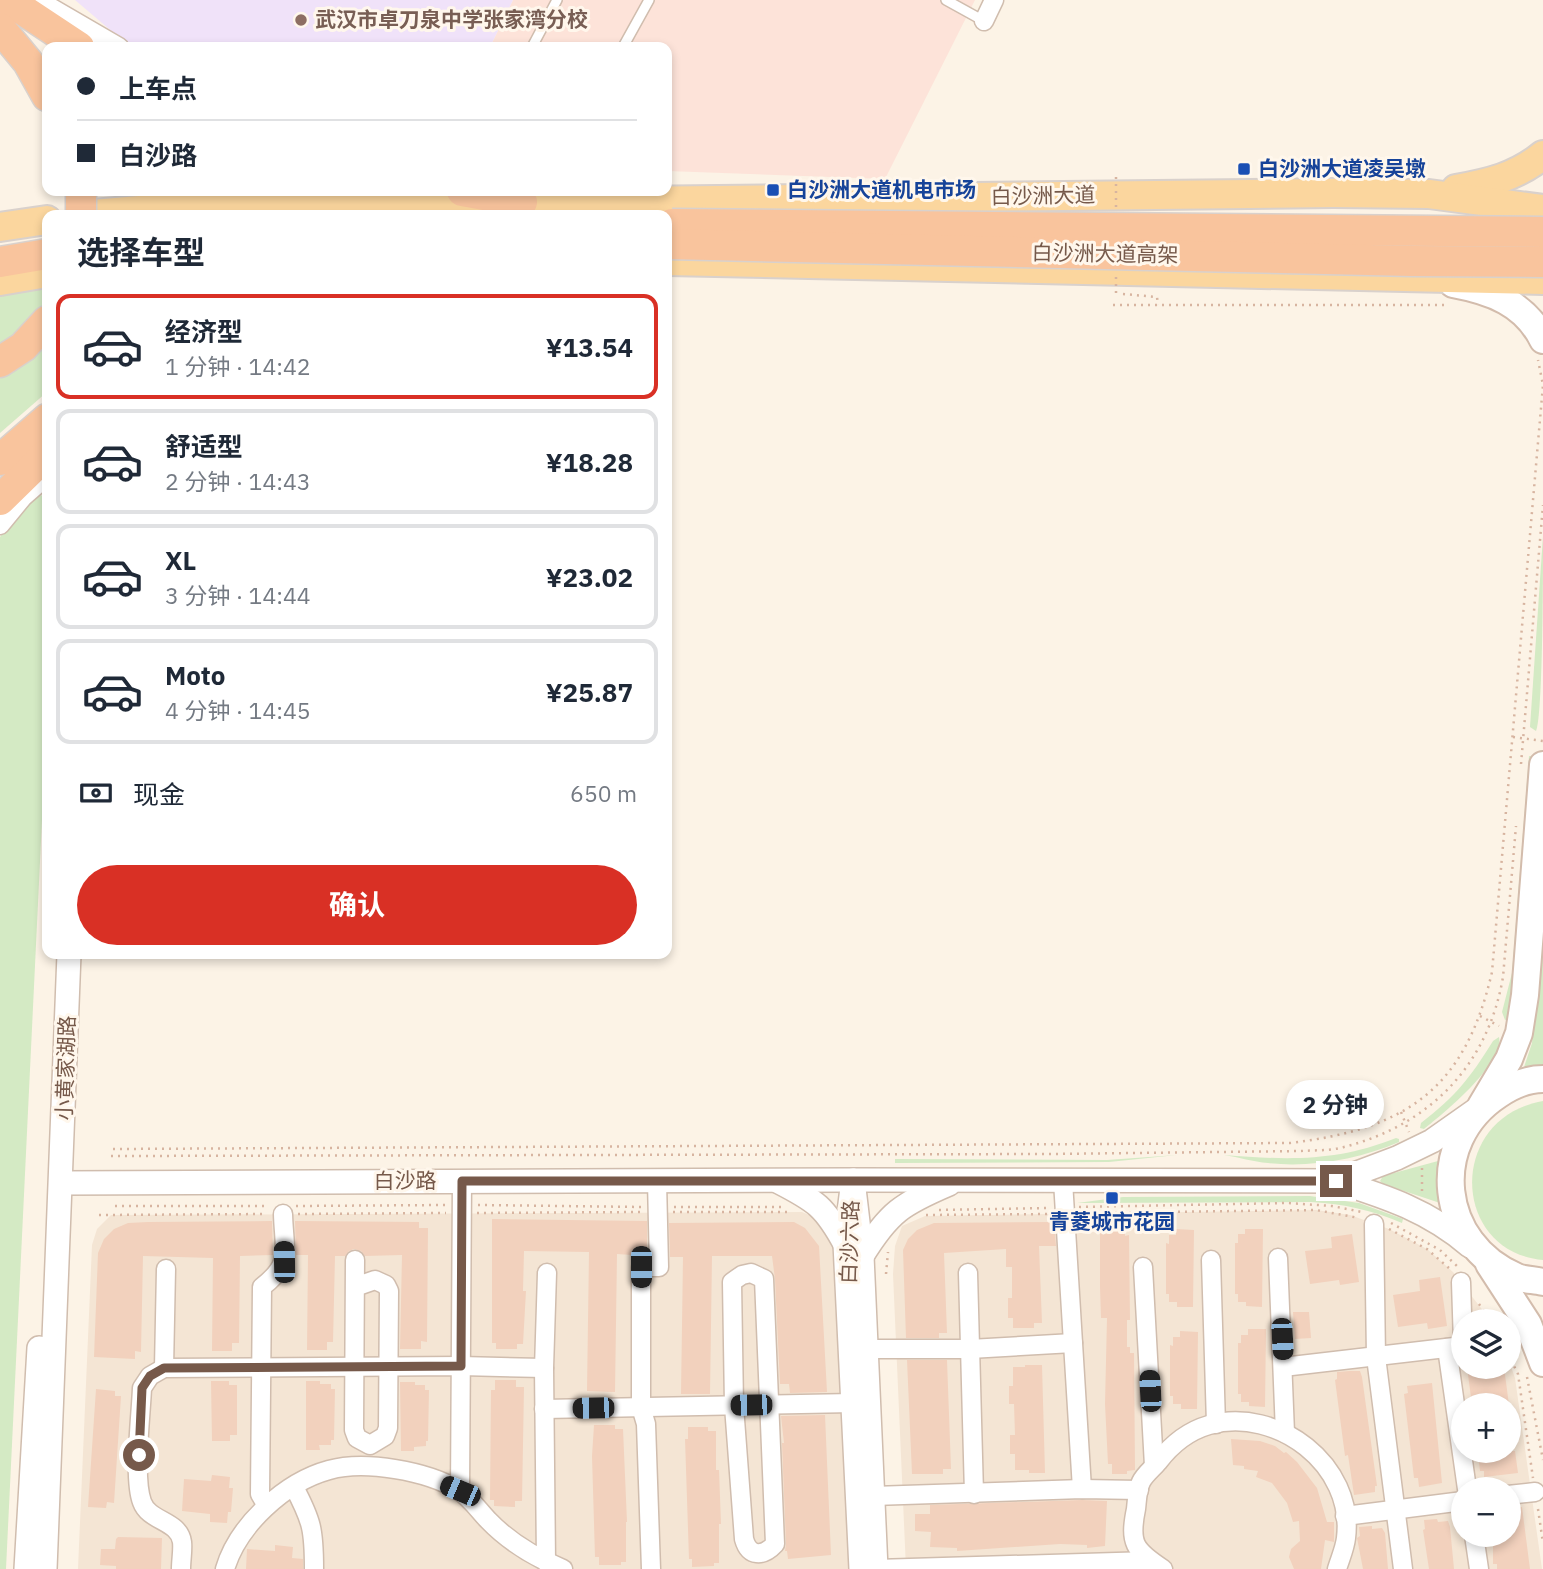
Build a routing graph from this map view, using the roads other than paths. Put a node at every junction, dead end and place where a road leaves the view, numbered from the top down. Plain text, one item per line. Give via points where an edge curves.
1 (8, 0) edge
2 (38, 0) edge
3 (557, 0) edge
4 (649, 0) edge
5 (946, 0) edge
6 (994, 0) edge
7 (984, 21) joint
8 (0, 28) edge
9 (71, 42) edge
10 (110, 42) edge
11 (535, 42) edge
12 (626, 42) edge
13 (42, 87) edge
14 (1543, 155) edge
15 (1429, 194) junction
16 (489, 196) edge
17 (576, 196) edge
18 (589, 201) junction
19 (522, 202) junction
20 (1543, 209) edge
21 (140, 210) edge
22 (42, 221) edge
23 (672, 224) edge
24 (0, 227) edge
25 (1543, 232) edge
26 (42, 237) edge
27 (672, 244) edge
28 (0, 245) edge
29 (42, 255) edge
30 (672, 261) edge
31 (0, 262) edge
32 (1543, 262) edge
33 (42, 274) edge
34 (1424, 278) junction
35 (1543, 280) edge
36 (0, 281) edge
37 (42, 326) edge
38 (1541, 349) edge
39 (0, 362) edge
40 (42, 423) edge
41 (42, 459) edge
42 (0, 460) edge
43 (42, 480) edge
44 (0, 500) edge
45 (0, 525) edge
46 (1532, 765) edge
47 (69, 959) edge
48 (1543, 1079) edge
49 (1481, 1106) junction
50 (853, 1180) junction
51 (462, 1181) junction
52 (657, 1181) junction
53 (776, 1181) junction
54 (958, 1181) junction
55 (1063, 1181) junction
56 (1336, 1181) junction
57 (62, 1183) junction
58 (283, 1214) road end
59 (1377, 1219) road end
60 (854, 1250) junction
61 (1278, 1258) dead end
62 (1486, 1259) junction
63 (355, 1260) dead end
64 (1211, 1260) dead end
65 (1143, 1268) dead end
66 (166, 1269) dead end
67 (547, 1273) dead end
68 (968, 1273) dead end
69 (1461, 1276) road end
70 (1543, 1282) edge
71 (355, 1287) junction
72 (1460, 1309) edge
73 (1073, 1343) junction
74 (1451, 1347) edge
75 (866, 1349) junction
76 (970, 1349) junction
77 (1376, 1356) junction
78 (1534, 1365) edge
79 (461, 1366) junction
80 (261, 1367) junction
81 (354, 1367) junction
82 (389, 1367) junction
83 (1283, 1367) junction
84 (164, 1368) junction
85 (544, 1368) junction
86 (1460, 1379) edge
87 (853, 1403) junction
88 (769, 1405) junction
89 (734, 1406) junction
90 (641, 1407) junction
91 (544, 1409) junction
92 (1216, 1424) junction
93 (1285, 1433) junction
94 (1154, 1466) junction
95 (1466, 1477) edge
96 (294, 1487) junction
97 (1082, 1489) junction
98 (1139, 1490) junction
99 (460, 1491) junction
100 (1535, 1492) road end
101 (974, 1494) junction
102 (1521, 1494) edge
103 (873, 1496) junction
104 (1451, 1503) edge
105 (267, 1507) junction
106 (1395, 1510) junction
107 (1345, 1516) junction
108 (1476, 1547) edge
109 (546, 1562) junction
110 (1068, 1566) edge
111 (972, 1567) edge
112 (1160, 1567) edge
113 (26, 1569) edge
114 (45, 1569) edge
115 (181, 1569) edge
116 (225, 1569) edge
117 (314, 1569) edge
118 (563, 1569) edge
119 (651, 1569) edge
120 (861, 1569) edge
121 (876, 1569) edge
122 (1337, 1569) edge
123 (1404, 1569) edge
124 (1479, 1569) edge

1 - 9 highway
2 - 10 street
3 - 11 lane
4 - 12 lane
5 - 7 lane
6 - 7 street
8 - 13 highway
14 - 15 main road via 1497,182
15 - 18 main road, 白沙洲大道
15 - 20 main road, 白沙洲大道
16 - 19 highway
17 - 18 street
18 - 19 main road, 白沙洲大道
19 - 21 main road, 白沙洲大道
22 - 24 main road
23 - 25 highway, 白沙洲大道高架, bridge
26 - 28 highway
27 - 32 highway, 白沙洲大道高架, bridge
29 - 31 highway
30 - 34 main road
33 - 36 main road
34 - 35 main road
34 - 38 main road via 1479,289 1512,304 1524,312
37 - 39 highway
40 - 42 highway
41 - 44 highway
43 - 45 street
46 - 49 main road via 1526,981 1520,1033
47 - 57 street, 小黄家湖路
48 - 49 main road via 1510,1087
49 - 56 street via 1432,1141
49 - 62 main road via 1461,1133 1450,1167 1451,1198 1461,1227
50 - 53 street, 白沙路
50 - 54 street, 白沙路
50 - 60 street, 白沙六路
51 - 52 street, 白沙路
51 - 57 street, 白沙路
51 - 79 street
52 - 53 street, 白沙路
52 - 90 street via 659,1267 641,1267
53 - 60 street via 813,1199
54 - 55 street, 白沙路
54 - 60 street via 898,1211
55 - 56 street, 白沙路
55 - 73 street
56 - 62 street via 1417,1210 1447,1227
57 - 113 street via 46,1234
57 - 114 street
58 - 80 street via 284,1262 262,1287
59 - 77 street
60 - 75 street, 白沙六路
60 - 87 street, 白沙六路
61 - 83 street
62 - 70 main road via 1518,1278
62 - 78 main road via 1528,1324
63 - 71 street
64 - 92 street
65 - 94 street
66 - 84 street
67 - 85 street
68 - 76 street
69 - 72 street
71 - 81 street
71 - 82 street via 375,1280 389,1291
73 - 76 street
73 - 97 street
74 - 77 street
75 - 76 street
75 - 103 street, 白沙六路
76 - 101 street
77 - 83 street
77 - 106 street
79 - 82 street
79 - 85 street
79 - 99 street
80 - 81 street
80 - 84 street
80 - 105 street via 260,1494
81 - 82 street
81 - 82 street via 354,1430 357,1438 370,1445 379,1442 388,1428
83 - 93 street
84 - 115 street via 142,1388 138,1477 146,1512 180,1533
85 - 91 street
86 - 95 street
87 - 88 street
87 - 120 street, 白沙六路
88 - 89 street
88 - 89 street via 764,1279 751,1273 732,1282
88 - 89 street via 775,1544 760,1554 746,1548 744,1539
89 - 90 street
90 - 91 street
90 - 119 street via 646,1424
91 - 109 street
92 - 93 street via 1261,1424
92 - 94 street via 1187,1434
93 - 107 street via 1311,1450 1331,1473
94 - 98 street
96 - 99 street via 329,1470 361,1467 429,1477
96 - 105 street via 281,1492
96 - 117 street via 314,1535
97 - 98 street
97 - 101 street
98 - 112 street via 1132,1527 1134,1544
99 - 109 street via 509,1541
100 - 102 street
101 - 103 street
103 - 121 street, 白沙六路
104 - 106 street
105 - 116 street via 250,1524
106 - 107 street
106 - 123 street
107 - 122 street via 1346,1538
108 - 124 street
109 - 118 street
110 - 111 street
110 - 112 street
111 - 121 street

